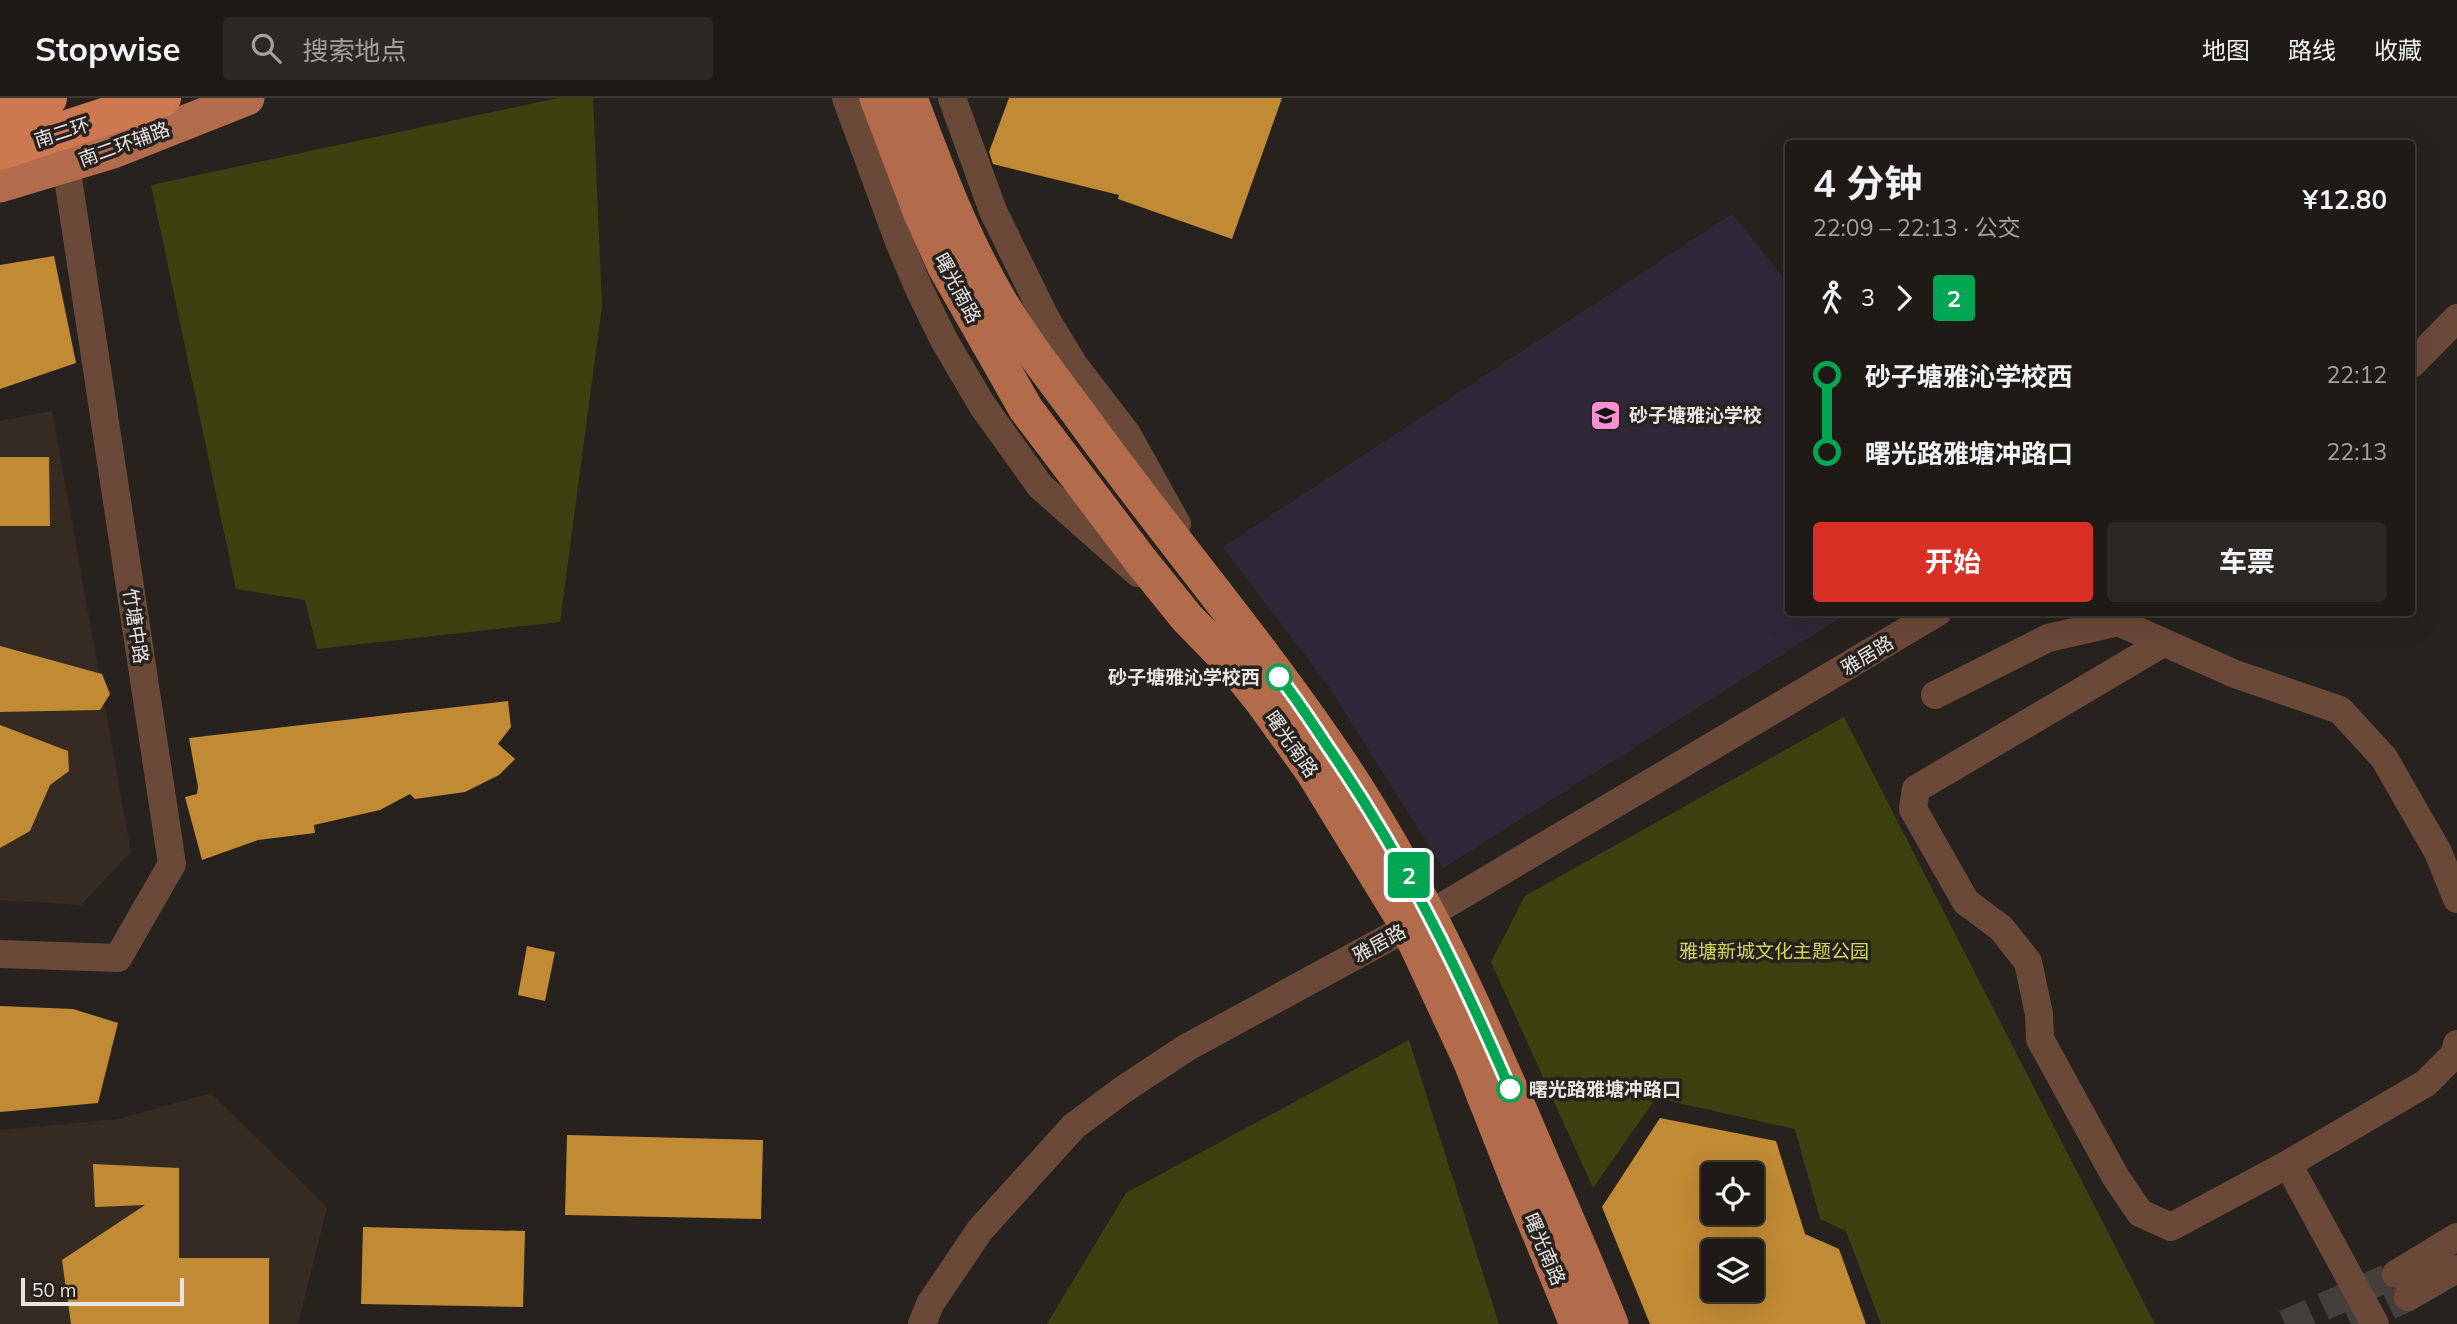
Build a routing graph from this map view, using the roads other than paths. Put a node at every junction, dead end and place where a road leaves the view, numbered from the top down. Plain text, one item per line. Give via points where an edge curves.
1 (48, 98) edge
2 (162, 98) edge
3 (247, 98) edge
4 (846, 98) edge
5 (877, 98) edge
6 (910, 98) edge
7 (952, 98) edge
8 (0, 112) edge
9 (0, 151) edge
10 (66, 165) junction
11 (0, 185) edge
12 (2457, 318) edge
13 (2415, 361) edge
14 (1218, 597) junction
15 (1931, 616) edge
16 (1187, 618) junction
17 (2163, 643) junction
18 (1935, 695) dead end
19 (2457, 899) edge
20 (1419, 920) junction
21 (0, 954) edge
22 (2457, 1044) edge
23 (2288, 1164) junction
24 (2457, 1237) edge
25 (2457, 1269) edge
26 (922, 1324) edge
27 (1577, 1324) edge
28 (1611, 1324) edge
29 (2375, 1324) edge

1 - 8 highway, 南二环
2 - 9 highway, 南二环
3 - 10 main road, 南二环辅路
4 - 16 street via 919,289 982,405 1040,486
5 - 16 main road, 曙光南路 via 945,267 996,359 1074,475
6 - 14 main road, 曙光南路 via 957,217 1001,303 1107,453
7 - 14 street via 993,211 1046,319 1126,434
10 - 11 main road, 南二环辅路
10 - 21 street, 竹塘中路 via 172,864 118,958
12 - 13 street
14 - 20 main road, 曙光南路 via 1343,768 1400,860
15 - 20 street, 雅居路
16 - 20 main road, 曙光南路 via 1232,664 1277,721
17 - 18 street via 2119,622 2048,638
17 - 19 street via 2235,674 2340,710 2384,758 2438,852
17 - 23 street via 1916,789 1913,809 1966,902 2001,928 2028,962 2040,1039 2140,1213 2171,1227
20 - 26 street, 雅居路 via 1186,1048 1074,1126 980,1230 930,1304
20 - 27 main road, 曙光南路 via 1518,1184
20 - 28 main road, 曙光南路 via 1500,1065
22 - 23 street via 2455,1054 2426,1083
23 - 29 street
24 - 25 street via 2402,1286

